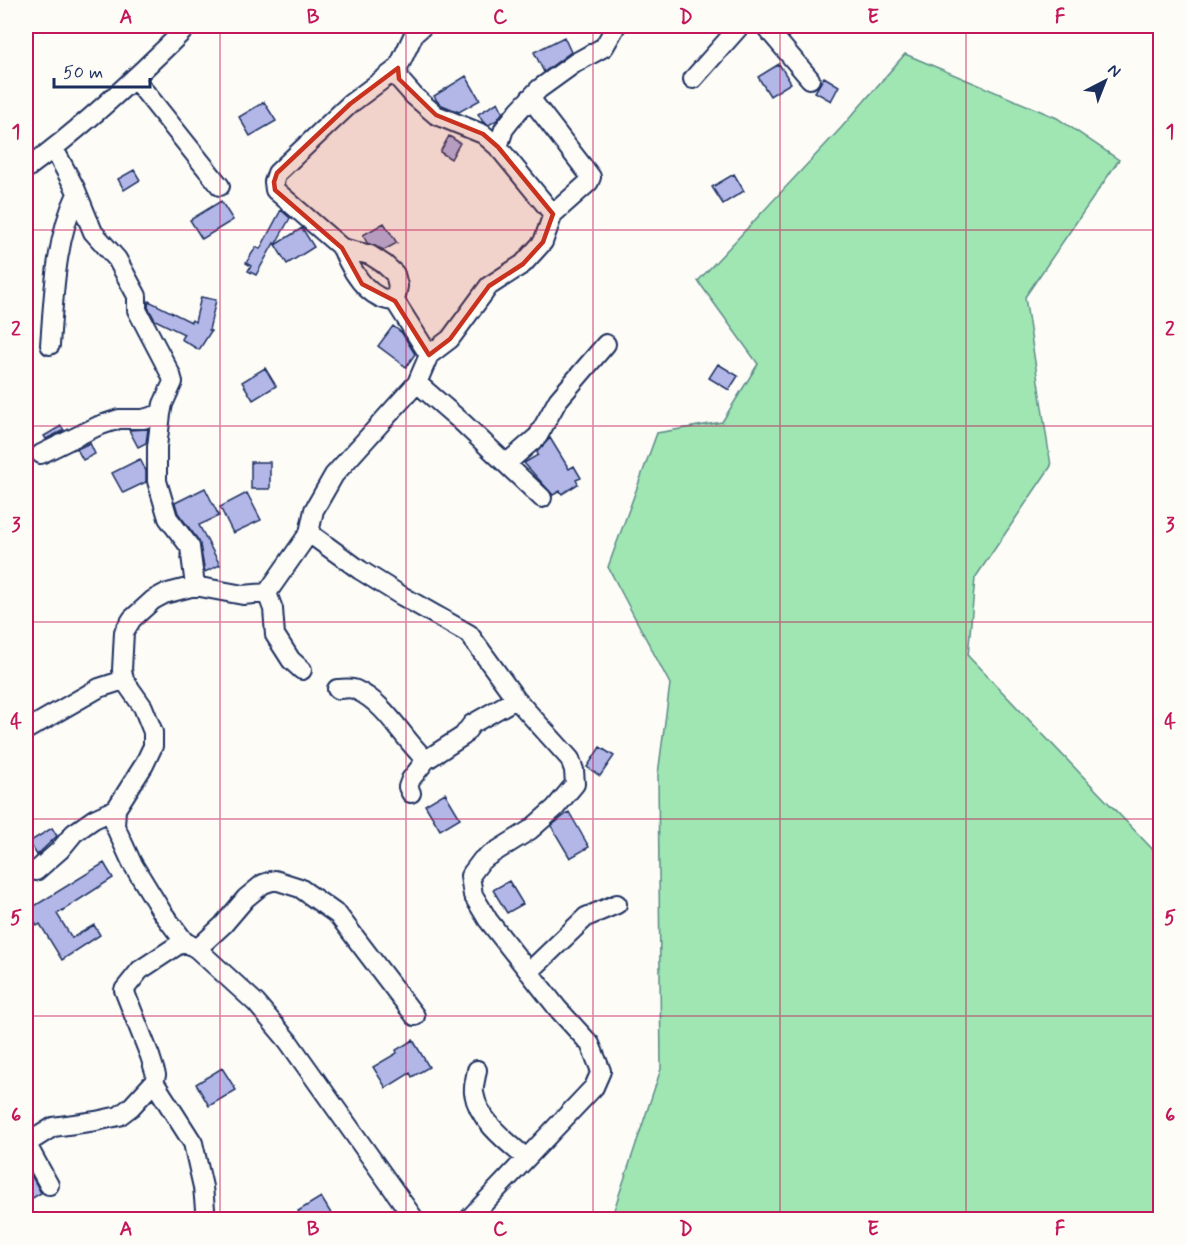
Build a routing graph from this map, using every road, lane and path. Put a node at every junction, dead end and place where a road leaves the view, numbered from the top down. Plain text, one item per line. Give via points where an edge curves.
1 (188, 26) edge
2 (423, 26) edge
3 (616, 26) edge
4 (741, 26) edge
5 (765, 26) edge
6 (398, 69) junction
7 (134, 78) junction
8 (693, 79) dead end
9 (810, 79) dead end
10 (530, 98) junction
11 (498, 147) junction
12 (54, 149) junction
13 (26, 169) edge
14 (220, 186) dead end
15 (77, 194) junction
16 (553, 214) junction
17 (342, 248) junction
18 (395, 301) junction
19 (606, 344) dead end
20 (50, 345) dead end
21 (429, 355) junction
22 (417, 383) junction
23 (161, 414) junction
24 (40, 454) dead end
25 (507, 463) junction
26 (542, 498) dead end
27 (309, 533) junction
28 (195, 586) junction
29 (267, 593) junction
30 (302, 670) dead end
31 (124, 680) junction
32 (337, 689) dead end
33 (516, 699) junction
34 (26, 730) edge
35 (426, 760) junction
36 (411, 793) dead end
37 (116, 809) junction
38 (36, 871) dead end
39 (617, 904) dead end
40 (190, 945) junction
41 (529, 972) junction
42 (416, 1016) dead end
43 (477, 1070) dead end
44 (154, 1082) junction
45 (26, 1144) edge
46 (526, 1158) junction
47 (49, 1185) dead end
48 (206, 1220) edge
49 (415, 1220) edge
50 (468, 1220) edge

1 - 7 street
2 - 6 street via 414,34
3 - 10 street via 604,47 575,63
4 - 8 street
5 - 9 street
6 - 11 street via 399,79 436,115 483,134
6 - 17 street via 350,104 277,173 274,182 275,190
7 - 12 street
7 - 14 street
10 - 11 street via 504,129
10 - 16 street via 591,177
11 - 16 street
12 - 13 street
12 - 15 street
15 - 20 street via 67,215 58,261
15 - 23 street via 93,232 117,259 137,296 137,310 171,375 173,382
16 - 21 street via 543,242 523,264 489,286 450,339
17 - 18 street via 362,284 387,301
17 - 18 street via 370,255 395,274
18 - 21 street
19 - 25 street via 558,400 538,436
21 - 22 street
22 - 25 street
22 - 27 street via 334,475 314,510
23 - 24 street via 119,419
23 - 28 street via 157,481 168,518 190,547
25 - 26 street
27 - 29 street
27 - 33 street via 360,570 469,634
28 - 29 street via 243,595
28 - 31 street via 164,594 132,619 124,632
29 - 30 street via 275,635
31 - 34 street via 99,688
31 - 37 street via 143,707 153,732 153,746
32 - 35 street via 354,689 375,704
33 - 35 street via 472,724 463,736
33 - 41 street via 570,759 575,784 539,823 482,860 470,876 473,895 488,920
35 - 36 street via 411,779
37 - 38 street via 74,833
37 - 40 street via 115,826 132,863 162,912
39 - 41 street via 586,918
40 - 42 street via 223,925 246,898 275,880 300,888 338,915
40 - 44 street via 140,970 124,990 150,1056 156,1075
40 - 49 street via 256,1003 288,1041
41 - 46 street via 590,1044 601,1071 594,1087
43 - 46 street via 474,1092 479,1109 504,1140
44 - 45 street via 119,1116 53,1127
44 - 48 street via 193,1143
45 - 47 street
46 - 50 street

